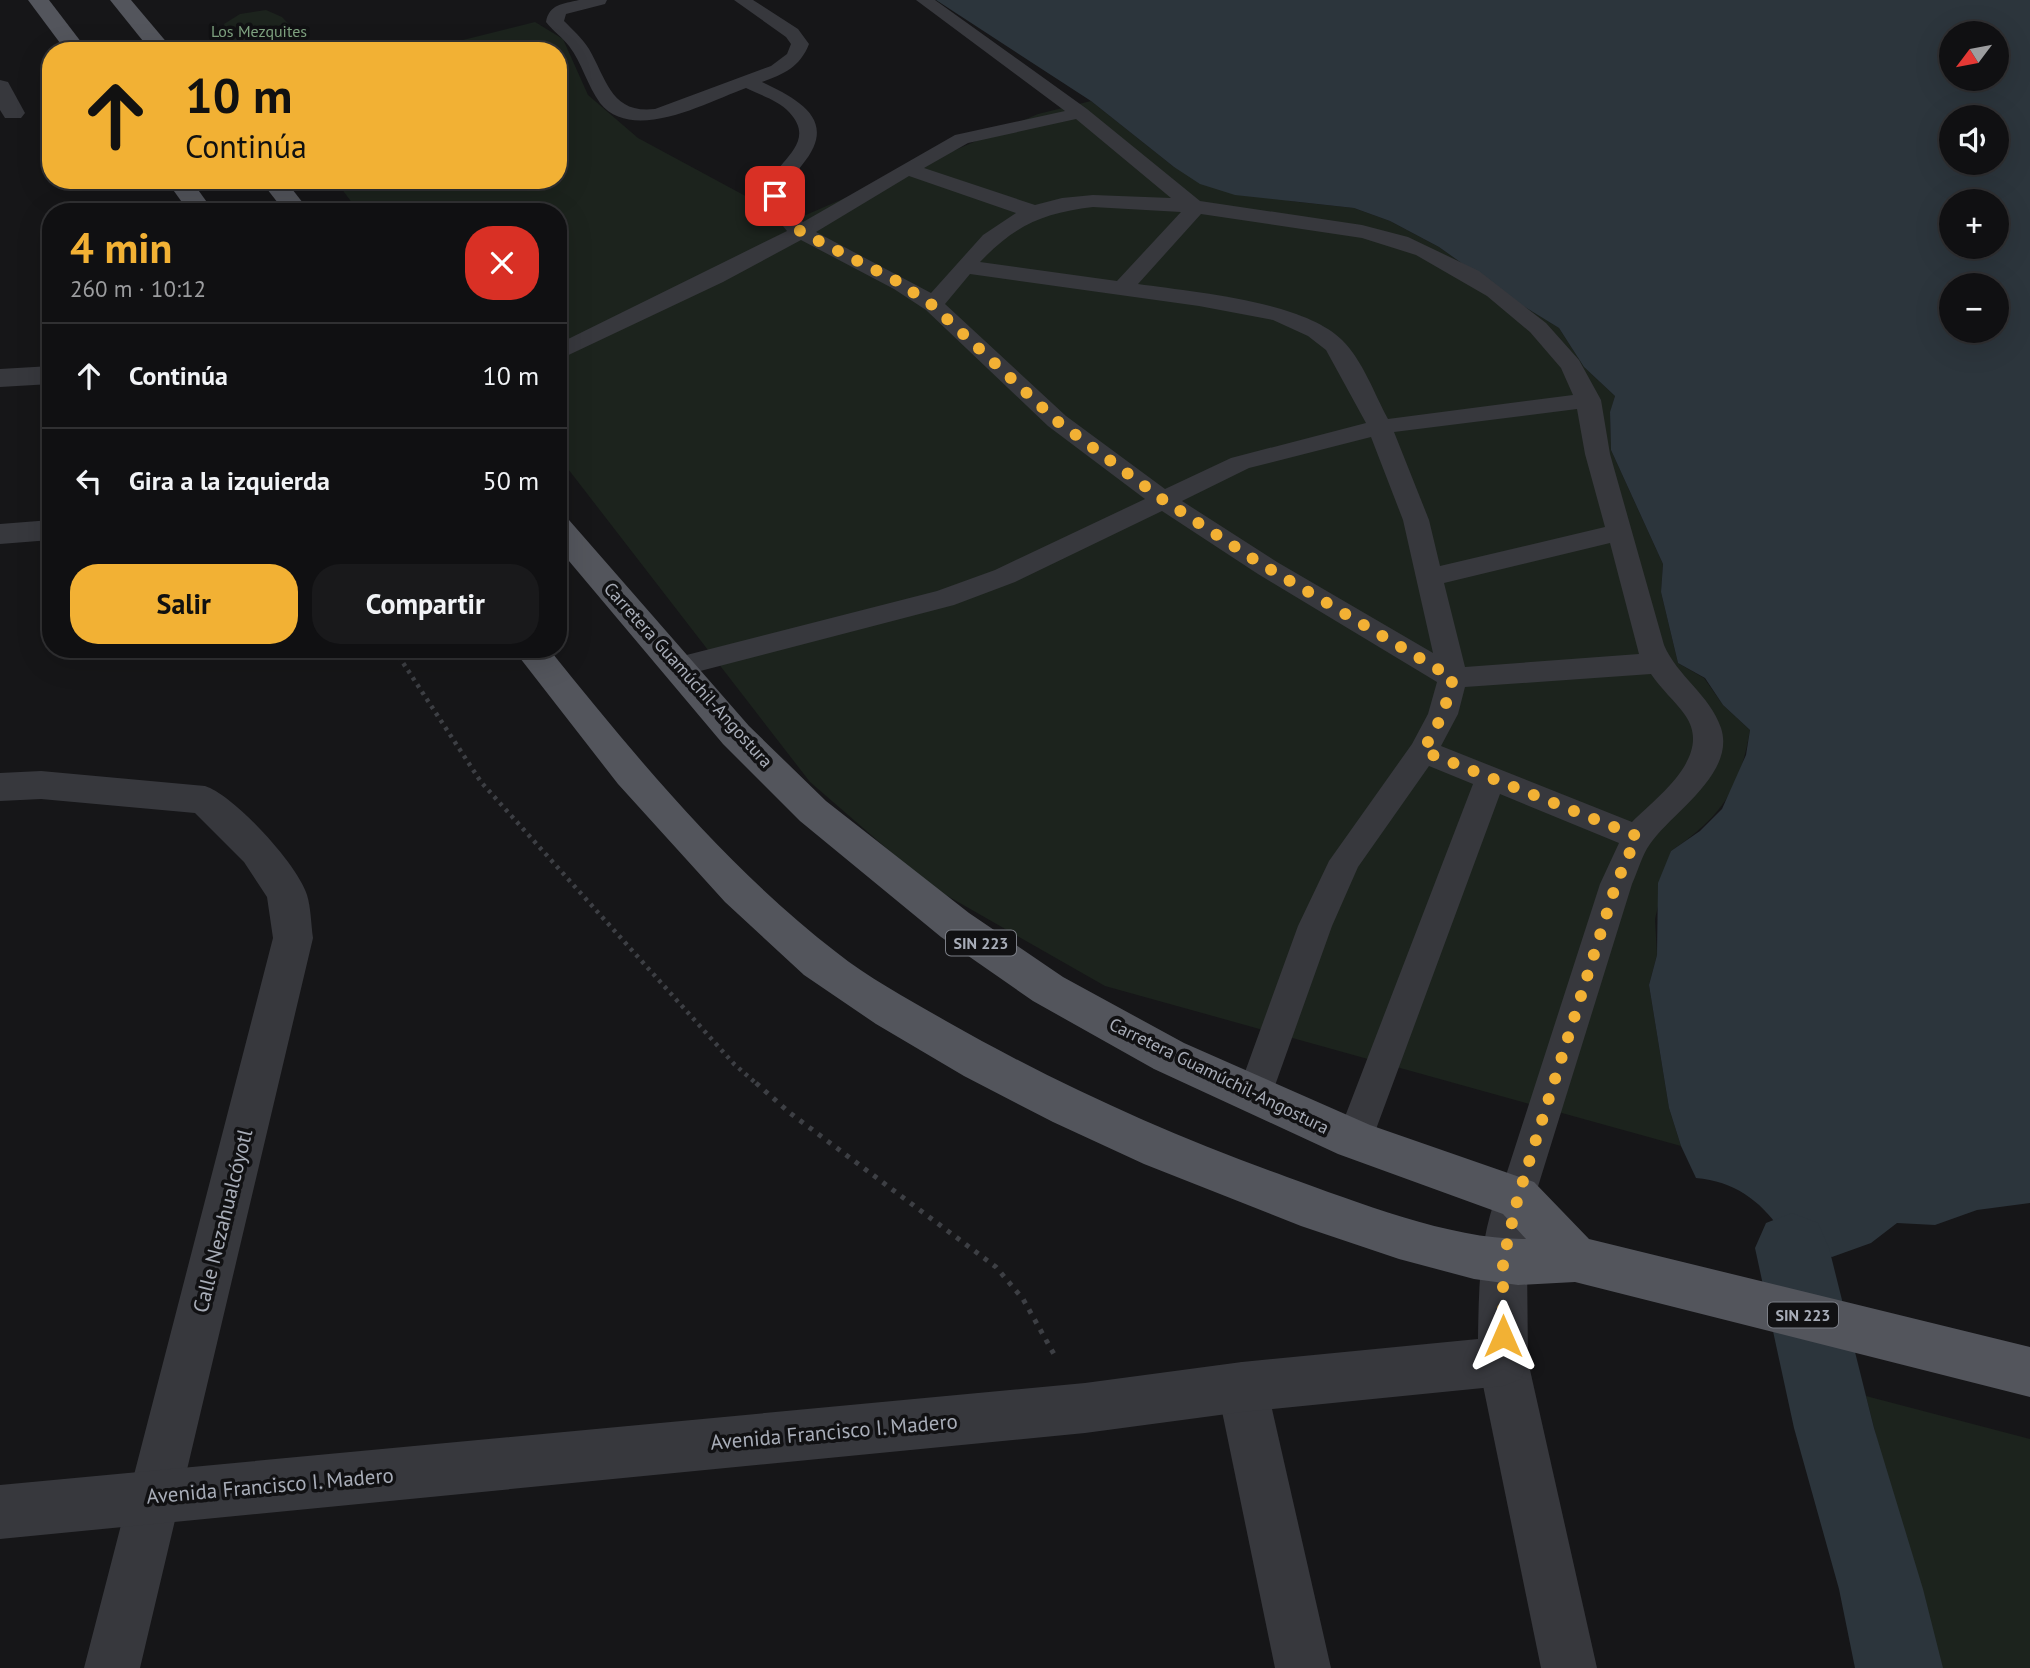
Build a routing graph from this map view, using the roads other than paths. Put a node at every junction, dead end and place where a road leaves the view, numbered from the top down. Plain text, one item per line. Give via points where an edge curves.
1 (38, 0) edge
2 (120, 0) edge
3 (599, 0) edge
4 (742, 0) edge
5 (924, 0) edge
6 (71, 42) edge
7 (155, 42) edge
8 (747, 81) junction
9 (0, 88) edge
10 (1080, 113) junction
11 (4, 119) edge
12 (907, 169) junction
13 (279, 189) edge
14 (291, 203) edge
15 (1195, 208) junction
16 (1034, 212) junction
17 (801, 232) junction
18 (966, 267) junction
19 (1123, 288) junction
20 (932, 305) junction
21 (567, 349) edge
22 (42, 376) edge
23 (0, 378) edge
24 (1589, 400) junction
25 (1380, 428) junction
26 (1162, 499) junction
27 (42, 531) edge
28 (1621, 532) junction
29 (0, 534) edge
30 (567, 538) edge
31 (1429, 578) junction
32 (537, 658) edge
33 (1660, 663) junction
34 (677, 667) junction
35 (1453, 678) junction
36 (1423, 751) junction
37 (1490, 777) junction
38 (0, 787) edge
39 (1637, 836) junction
40 (1255, 1094) junction
41 (1354, 1140) junction
42 (1518, 1197) junction
43 (1575, 1259) junction
44 (1503, 1261) junction
45 (1503, 1361) junction
46 (2030, 1372) edge
47 (1242, 1388) junction
48 (154, 1497) junction
49 (0, 1512) edge
50 (112, 1668) edge
51 (1303, 1668) edge
52 (1569, 1668) edge

1 - 6 main road
2 - 7 main road
3 - 8 lane via 561,10 555,22 582,52 603,96 623,113 658,114
4 - 8 lane via 792,33 800,44 795,57 777,70
5 - 10 lane
8 - 17 lane via 796,108 807,124 810,138 805,152 785,172 775,196
9 - 11 street
10 - 12 lane via 962,139
10 - 15 lane
12 - 16 lane
12 - 17 lane
13 - 14 main road
15 - 16 lane via 1114,202
15 - 19 lane
15 - 24 lane via 1347,229 1400,240 1432,254 1503,297 1542,328 1573,367
16 - 18 lane via 1002,230
17 - 20 lane via 895,280
17 - 21 lane
18 - 19 lane
18 - 20 lane
19 - 25 lane via 1279,315 1315,331 1345,359
20 - 26 lane via 1057,421
22 - 23 street
24 - 25 lane
24 - 28 lane via 1600,464
25 - 26 lane via 1240,463
25 - 31 lane via 1416,520
26 - 34 lane via 1005,576 944,598
26 - 35 lane
27 - 29 street
28 - 31 lane
28 - 33 lane via 1649,646
30 - 34 main road, Carretera Guamúchil-Angostura / SIN 223
31 - 35 lane
32 - 44 main road, SIN 223 via 664,815 762,915 823,966 896,1014 997,1074 1224,1176 1394,1237
33 - 35 lane
33 - 39 lane via 1702,715 1708,754 1682,792
34 - 40 main road, Carretera Guamúchil-Angostura / SIN 223 via 736,735 813,811 955,925 1048,989 1169,1056
35 - 36 lane via 1443,714
36 - 37 lane
36 - 40 lane via 1345,861 1315,926
37 - 39 lane
37 - 41 lane
38 - 48 street, Calle Nezahualcóyotl via 41,785 205,800 258,851 287,894 293,938
39 - 42 lane via 1616,884
40 - 41 main road, Carretera Guamúchil-Angostura / SIN 223
41 - 42 main road, Carretera Guamúchil-Angostura / SIN 223
42 - 43 main road, SIN 223
42 - 44 street
43 - 44 main road, SIN 223
43 - 46 main road, SIN 223
44 - 45 street
45 - 47 street, Avenida Francisco I. Madero
45 - 52 street
47 - 48 street, Avenida Francisco I. Madero via 1085,1408
47 - 51 street
48 - 49 street, Avenida Francisco I. Madero
48 - 50 street, Calle Nezahualcóyotl

